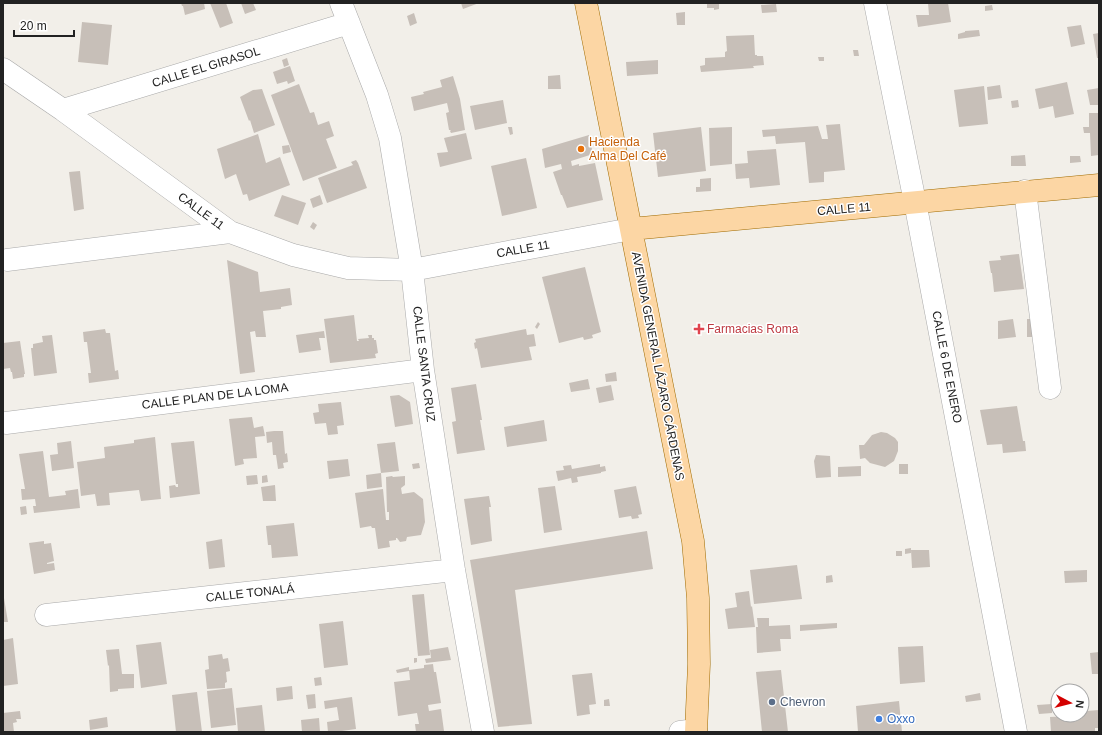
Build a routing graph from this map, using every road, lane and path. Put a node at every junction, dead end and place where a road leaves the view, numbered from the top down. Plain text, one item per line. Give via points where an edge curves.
1 (341, 3) edge
2 (586, 3) edge
3 (875, 3) edge
4 (349, 23) junction
5 (3, 69) edge
6 (63, 110) junction
7 (1099, 184) edge
8 (1025, 191) junction
9 (915, 202) junction
10 (631, 229) junction
11 (230, 232) junction
12 (7, 260) dead end
13 (412, 270) junction
14 (423, 370) junction
15 (1050, 388) dead end
16 (6, 423) dead end
17 (454, 570) junction
18 (46, 615) dead end
19 (691, 731) edge
20 (483, 732) edge
21 (1016, 732) edge

1 - 4 street, CALLE SANTA CRUZ
2 - 10 main road, AVENIDA GENERAL LÁZARO CÁRDENAS
3 - 9 street, CALLE 6 DE ENERO
4 - 6 street, CALLE EL GIRASOL
4 - 13 street, CALLE SANTA CRUZ via 377,95 390,138
5 - 6 street, CALLE 11
6 - 11 street, CALLE 11
7 - 8 main road, CALLE 11
8 - 9 main road, CALLE 11
8 - 15 street
9 - 10 main road, CALLE 11
9 - 21 street, CALLE 6 DE ENERO
10 - 13 street, CALLE 11
10 - 19 main road, AVENIDA GENERAL LÁZARO CÁRDENAS via 692,542 698,598 699,664
11 - 12 street
11 - 13 street, CALLE 11 via 293,255 348,268
13 - 14 street, CALLE SANTA CRUZ
14 - 16 street, CALLE PLAN DE LA LOMA
14 - 17 street, CALLE SANTA CRUZ
17 - 18 street, CALLE TONALÁ
17 - 20 street, CALLE SANTA CRUZ

